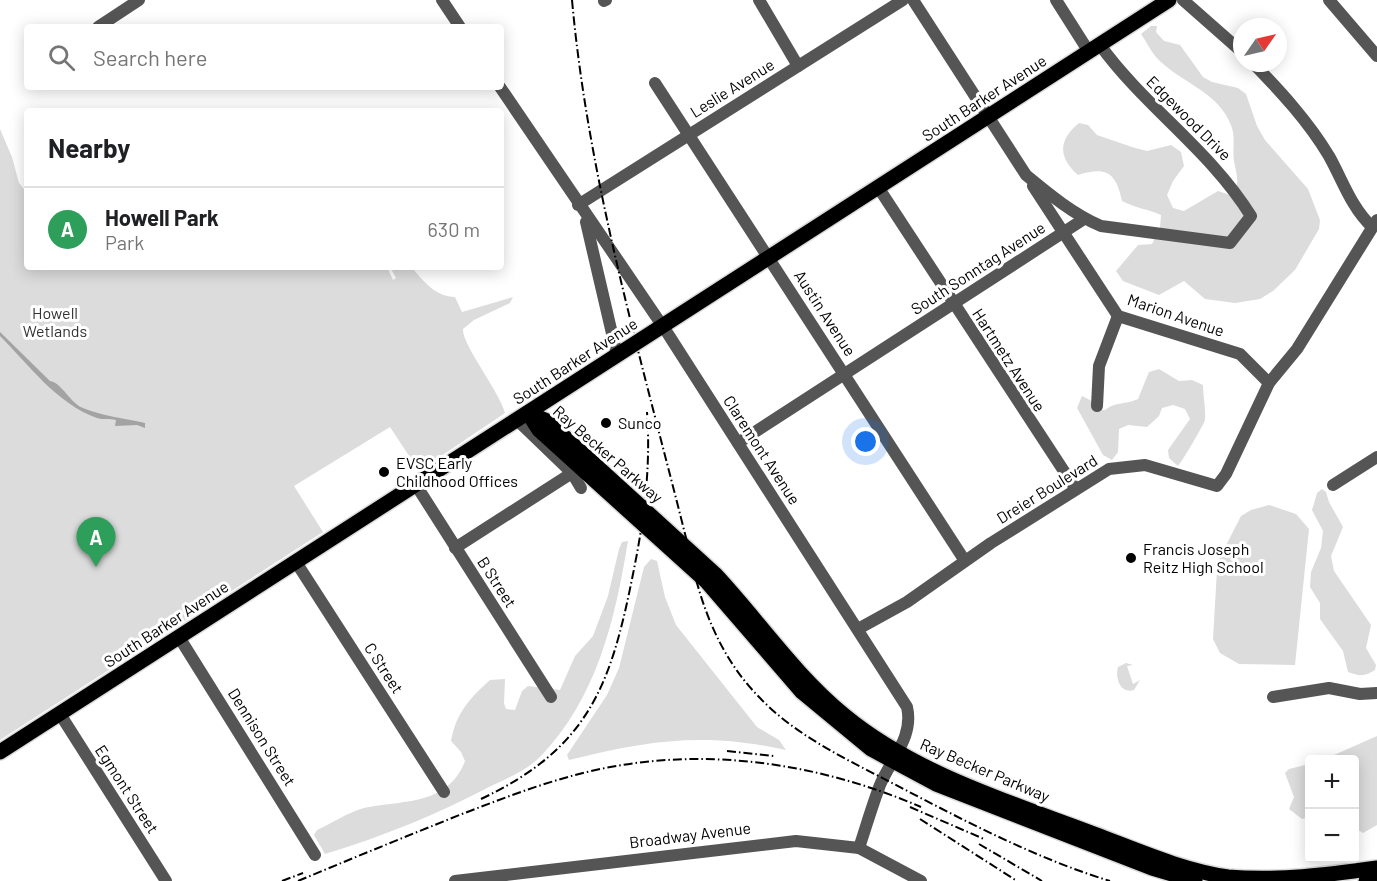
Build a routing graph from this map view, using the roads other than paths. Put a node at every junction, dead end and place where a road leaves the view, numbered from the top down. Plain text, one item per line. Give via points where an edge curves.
1 (140, 0) edge
2 (458, 0) edge
3 (759, 0) edge
4 (903, 0) edge
5 (913, 0) edge
6 (1056, 0) edge
7 (1169, 0) edge
8 (1183, 0) edge
9 (1329, 0) edge
10 (444, 4) edge
11 (103, 24) edge
12 (458, 24) edge
13 (1233, 44) edge
14 (1095, 48) junction
15 (1377, 56) edge
16 (798, 66) junction
17 (1261, 72) edge
18 (655, 83) dead end
19 (502, 90) edge
20 (988, 117) junction
21 (690, 135) junction
22 (1026, 175) junction
23 (878, 187) junction
24 (581, 209) junction
25 (1084, 219) junction
26 (1374, 224) edge
27 (1063, 232) junction
28 (769, 258) junction
29 (954, 303) junction
30 (1118, 316) junction
31 (662, 326) junction
32 (617, 356) junction
33 (844, 374) junction
34 (1269, 383) junction
35 (1097, 406) dead end
36 (523, 416) junction
37 (738, 443) junction
38 (1377, 456) edge
39 (572, 473) junction
40 (416, 485) junction
41 (1333, 485) dead end
42 (581, 488) dead end
43 (1075, 488) junction
44 (455, 548) junction
45 (965, 561) junction
46 (296, 562) junction
47 (858, 629) junction
48 (179, 637) junction
49 (1377, 693) edge
50 (551, 697) dead end
51 (1273, 697) dead end
52 (60, 714) junction
53 (0, 752) edge
54 (896, 757) junction
55 (444, 792) dead end
56 (859, 848) junction
57 (315, 855) dead end
58 (1377, 868) edge
59 (1377, 879) edge
60 (166, 881) edge
61 (455, 881) edge
62 (921, 881) edge
63 (1195, 881) edge
64 (1366, 881) edge

1 - 11 street
2 - 10 street
3 - 16 street
4 - 16 street, Leslie Avenue
5 - 20 street, Marion Avenue
6 - 14 street, Edgewood Drive
7 - 14 main road, South Barker Avenue
8 - 13 street
9 - 15 street
10 - 12 street
14 - 20 main road, South Barker Avenue
14 - 25 street, Edgewood Drive via 1219,171 1250,217 1230,243 1113,229
16 - 21 street, Leslie Avenue
17 - 26 street via 1315,135 1358,214
18 - 21 street, Austin Avenue
19 - 24 street, Claremont Avenue
20 - 22 street, Marion Avenue
20 - 23 main road, South Barker Avenue
21 - 24 street, Leslie Avenue
21 - 28 street, Austin Avenue
22 - 25 street, Marion Avenue
22 - 27 street, Marion Avenue
23 - 28 main road, South Barker Avenue
23 - 29 street, Hartmetz Avenue
24 - 31 street, Claremont Avenue
24 - 32 street
25 - 27 street, South Sonntag Avenue
26 - 34 street, Dreier Boulevard via 1298,349
27 - 29 street, South Sonntag Avenue
27 - 30 street, Marion Avenue
28 - 31 main road, South Barker Avenue
28 - 33 street, Austin Avenue
29 - 33 street, South Sonntag Avenue
29 - 43 street, Hartmetz Avenue
30 - 34 street, Marion Avenue via 1240,354
30 - 35 street via 1099,366
31 - 32 main road, South Barker Avenue
31 - 37 street, Claremont Avenue
32 - 36 main road, South Barker Avenue
33 - 37 street, South Sonntag Avenue
33 - 45 street, Austin Avenue
34 - 43 street, Dreier Boulevard via 1217,486 1160,468 1130,465 1109,469
36 - 39 street
36 - 40 main road, South Barker Avenue
36 - 54 main road, Ray Becker Parkway via 707,582 802,692 853,736
37 - 47 street, Claremont Avenue
38 - 41 street
39 - 42 street
39 - 44 street
40 - 44 street, B Street
40 - 46 main road, South Barker Avenue
43 - 45 street, Dreier Boulevard
44 - 50 street, B Street
45 - 47 street, Dreier Boulevard via 907,602
46 - 48 main road, South Barker Avenue
46 - 55 street, C Street
47 - 54 street, Claremont Avenue via 906,707 909,725
48 - 52 main road, South Barker Avenue
48 - 57 street, Dennison Street
49 - 51 street via 1329,688
52 - 53 main road, South Barker Avenue
52 - 60 street, Egmont Street
54 - 56 street, Claremont Avenue via 881,783
54 - 58 main road, Ray Becker Parkway via 1155,857 1204,872 1283,879
54 - 63 main road, Ray Becker Parkway via 960,794
56 - 61 street, Broadway Avenue via 817,841 780,841
56 - 62 street, Broadway Avenue
59 - 64 main road

